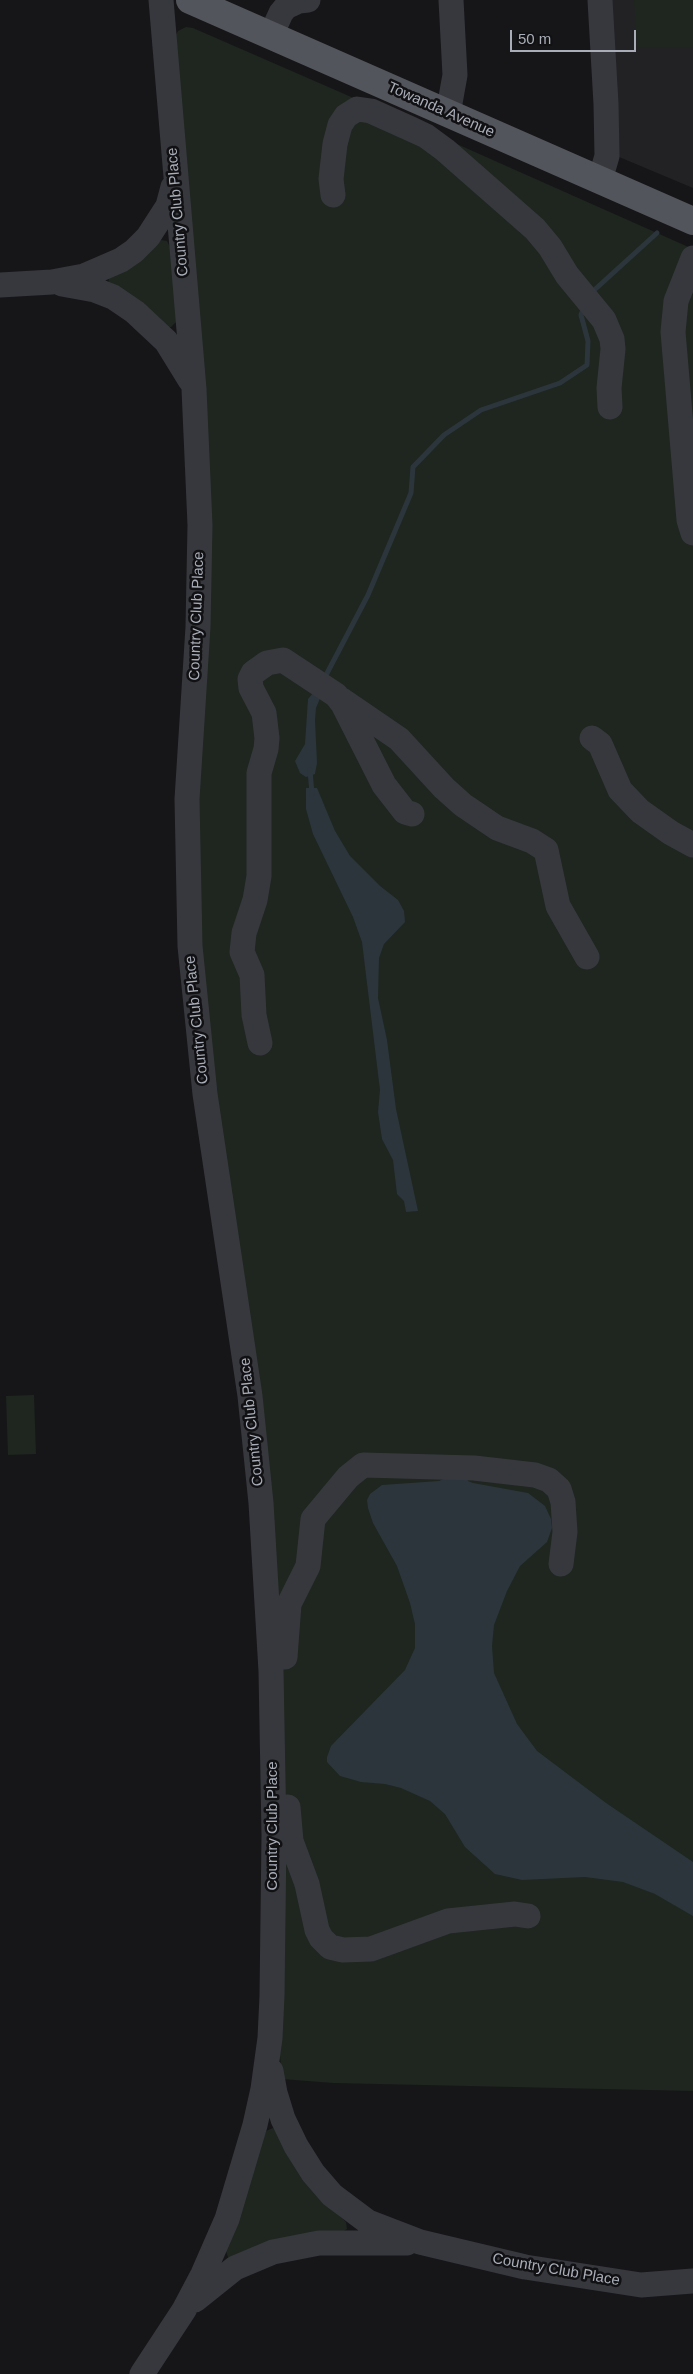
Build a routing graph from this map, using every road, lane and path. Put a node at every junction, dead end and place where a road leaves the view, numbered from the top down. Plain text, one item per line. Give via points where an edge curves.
1 (162, 0) edge
2 (190, 0) edge
3 (305, 0) edge
4 (451, 0) edge
5 (600, 0) edge
6 (271, 35) junction
7 (448, 114) junction
8 (175, 176) junction
9 (600, 180) junction
10 (333, 195) dead end
11 (693, 221) edge
12 (693, 258) edge
13 (52, 282) junction
14 (0, 285) edge
15 (194, 388) junction
16 (610, 407) dead end
17 (693, 533) edge
18 (328, 690) junction
19 (592, 738) dead end
20 (412, 814) dead end
21 (693, 845) edge
22 (587, 957) dead end
23 (260, 1043) dead end
24 (561, 1564) dead end
25 (528, 1916) dead end
26 (270, 2038) junction
27 (420, 2242) junction
28 (693, 2281) edge
29 (184, 2310) junction
30 (142, 2374) edge

1 - 8 street, Country Club Place
2 - 6 main road, Towanda Avenue
3 - 6 street via 292,3 280,13
4 - 7 street via 455,74
5 - 9 street via 606,112 606,156
6 - 7 main road, Towanda Avenue
7 - 9 main road, Towanda Avenue
8 - 13 street via 168,206 134,252 84,276
8 - 15 street, Country Club Place
9 - 11 main road, Towanda Avenue
10 - 16 street via 335,144 340,125 353,111 371,111 426,136 535,229 604,320 612,339
12 - 17 street via 676,301 673,332 689,520
13 - 14 street
13 - 15 street via 95,290 113,297 135,312 166,341
15 - 26 street, Country Club Place via 200,525 198,627 187,798 190,946 205,1094 250,1396 261,1503 271,1671 274,1835
18 - 20 street via 343,704 384,785 405,812
18 - 22 street via 399,739 463,805 496,828 532,841 546,850 558,906
18 - 23 street via 283,660 257,667 250,679 251,688 264,713 267,738 258,773 258,876 242,952 252,975 254,1015
19 - 21 street via 600,744 614,781 627,798 640,811
24 - 25 street via 565,1532 563,1502 559,1489 549,1480 535,1475 474,1468 363,1465 348,1477 313,1519 308,1566 292,1594 287,1616 286,1718 291,1841 307,1884 321,1938 330,1947 356,1950 386,1944 448,1921 515,1914
26 - 27 street, Country Club Place via 272,2075 280,2110 296,2146 313,2172 351,2211 368,2222
26 - 29 street, Country Club Place via 263,2090 241,2177 211,2256
27 - 28 street, Country Club Place via 525,2268 591,2279 640,2285
27 - 29 street, Country Club Place via 319,2243 274,2252 235,2268
29 - 30 street, Country Club Place

